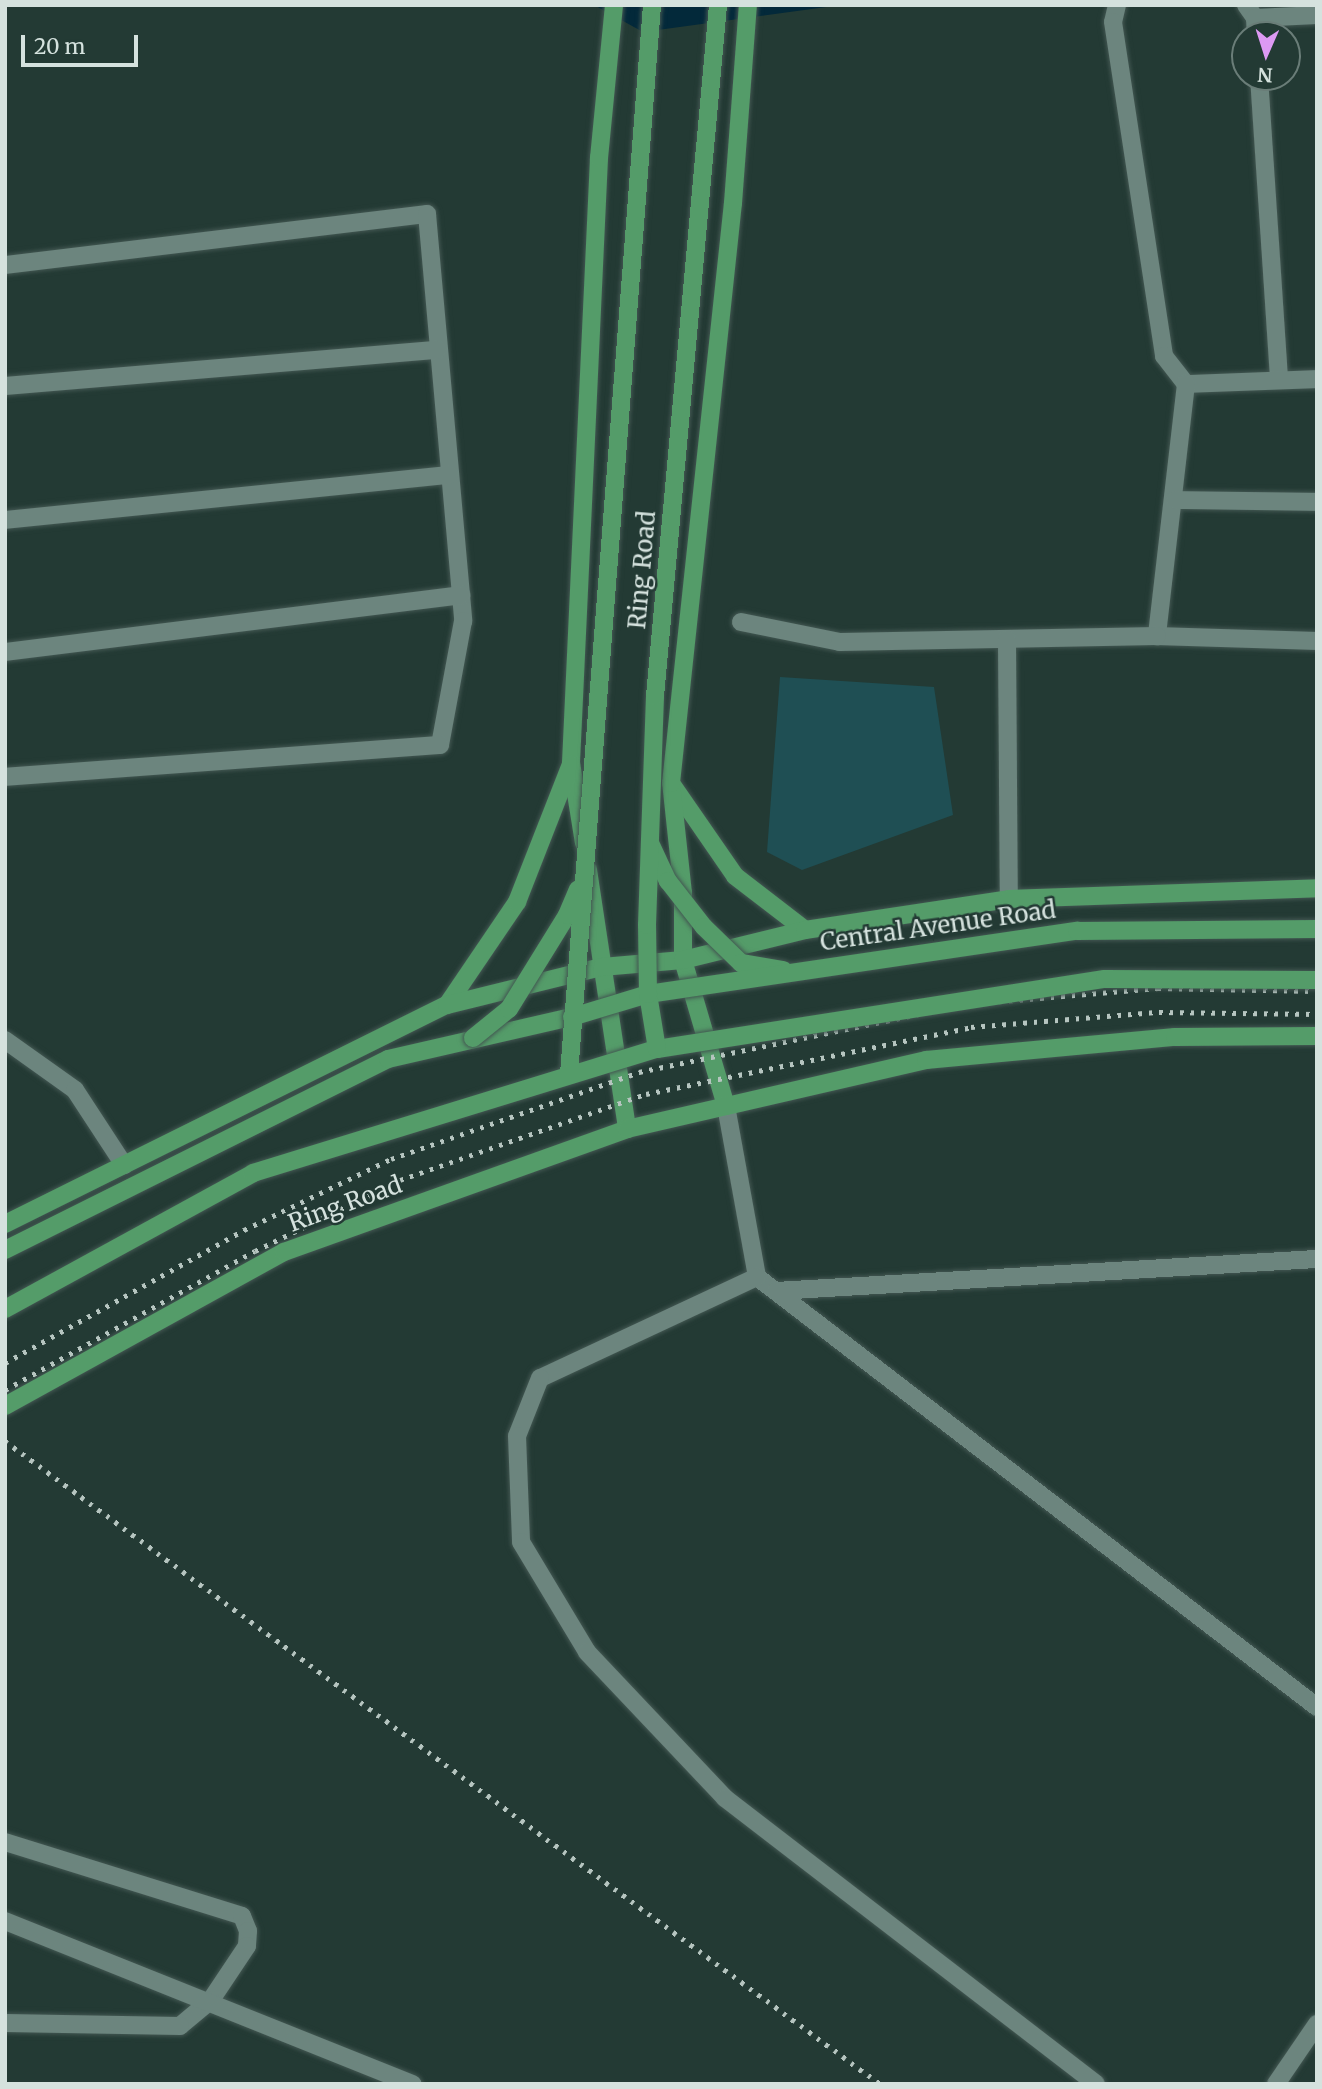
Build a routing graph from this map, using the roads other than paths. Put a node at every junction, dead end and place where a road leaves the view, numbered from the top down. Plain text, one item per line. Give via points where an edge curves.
1 (614, 5) edge
2 (653, 5) edge
3 (718, 5) edge
4 (748, 5) edge
5 (1117, 5) edge
6 (1317, 15) edge
7 (1253, 19) edge
8 (1260, 91) edge
9 (5, 265) edge
10 (438, 350) junction
11 (1279, 378) junction
12 (1317, 379) edge
13 (1186, 384) junction
14 (5, 386) edge
15 (450, 475) junction
16 (1175, 500) junction
17 (1317, 502) edge
18 (5, 520) edge
19 (461, 595) junction
20 (741, 622) dead end
21 (1157, 636) junction
22 (1007, 639) junction
23 (1317, 641) edge
24 (5, 653) edge
25 (571, 763) junction
26 (5, 777) edge
27 (671, 783) junction
28 (650, 842) junction
29 (585, 873) junction
30 (1317, 888) edge
31 (1009, 899) junction
32 (1317, 929) edge
33 (805, 930) junction
34 (683, 960) junction
35 (603, 967) junction
36 (798, 973) junction
37 (1317, 980) edge
38 (648, 994) junction
39 (447, 1005) junction
40 (572, 1017) junction
41 (1317, 1036) edge
42 (473, 1038) junction
43 (5, 1040) edge
44 (657, 1049) junction
45 (569, 1074) junction
46 (726, 1106) junction
47 (627, 1129) junction
48 (124, 1165) junction
49 (5, 1224) edge
50 (5, 1250) edge
51 (1317, 1259) edge
52 (757, 1277) junction
53 (776, 1292) junction
54 (5, 1309) edge
55 (5, 1406) edge
56 (1317, 1707) edge
57 (5, 1842) edge
58 (5, 1921) edge
59 (211, 2000) junction
60 (5, 2023) edge
61 (1317, 2024) edge
62 (412, 2084) edge
63 (1096, 2084) edge
64 (1276, 2084) edge

1 - 25 main road via 599,158
2 - 29 main road, Ring Road, bridge
3 - 28 main road, Ring Road, bridge via 655,696
4 - 27 main road, Ring Road via 733,203
5 - 13 street via 1113,22 1164,356
6 - 7 street
8 - 11 street
9 - 10 street via 427,214
10 - 14 street
10 - 15 street
11 - 12 street
11 - 13 street
13 - 16 street
15 - 18 street
15 - 19 street
16 - 17 street
16 - 21 street
19 - 24 street
19 - 26 street via 463,621 440,745
20 - 22 street via 840,642
21 - 22 street
21 - 23 street
22 - 31 street
25 - 35 main road
25 - 39 main road via 517,902
27 - 33 main road via 735,876
27 - 34 main road, Ring Road via 683,893
28 - 36 main road, bridge via 668,881 704,927 741,963
28 - 38 main road, Ring Road, bridge
29 - 40 main road, Ring Road, bridge
29 - 42 main road, bridge via 567,915 509,1009
30 - 31 main road, Central Avenue Road
31 - 33 main road, Central Avenue Road
32 - 36 main road, Central Avenue Road, bridge via 1077,931
33 - 34 main road, Central Avenue Road
34 - 35 main road, Central Avenue Road
34 - 46 main road, Ring Road
35 - 39 main road, Central Avenue Road
35 - 47 main road
36 - 38 main road, Central Avenue Road, bridge
37 - 44 main road, bridge via 1105,979
38 - 40 main road, Central Avenue Road, bridge
38 - 44 main road, Ring Road, bridge
39 - 48 main road, Central Avenue Road
40 - 42 main road
40 - 45 main road, Ring Road, bridge
41 - 46 main road, Ring Road via 1175,1037 926,1060
42 - 50 main road via 388,1059
43 - 48 street via 75,1090
44 - 45 main road, bridge
45 - 54 main road, bridge via 253,1173
46 - 47 main road, Ring Road
46 - 52 street
47 - 55 main road, Ring Road via 285,1252
48 - 49 main road, Central Avenue Road
51 - 53 street
52 - 53 street
52 - 63 street via 540,1378 517,1436 521,1542 587,1653 725,1798
53 - 56 street
57 - 59 street via 242,1916 247,1946
58 - 59 street
59 - 60 street via 180,2026
59 - 62 street via 307,2045
61 - 64 street

